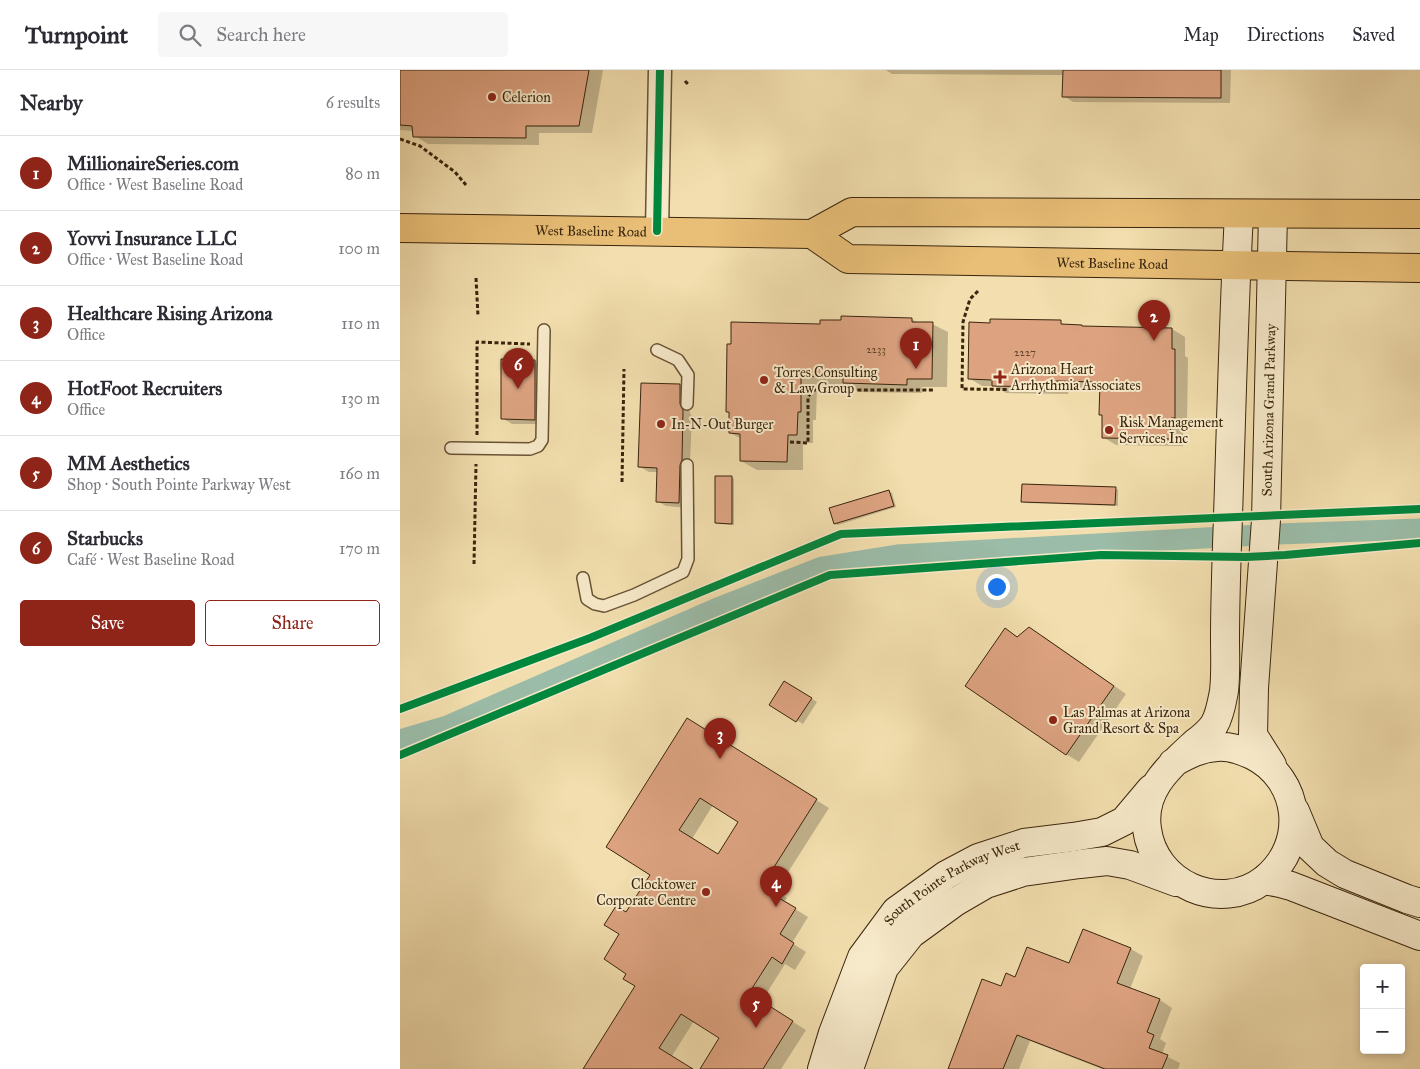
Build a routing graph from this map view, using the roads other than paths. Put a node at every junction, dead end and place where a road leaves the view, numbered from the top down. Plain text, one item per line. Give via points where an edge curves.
1 (660, 70) edge
2 (1239, 214) junction
3 (1274, 214) junction
4 (1420, 214) edge
5 (400, 228) edge
6 (657, 231) junction
7 (812, 234) junction
8 (1236, 264) junction
9 (1272, 265) junction
10 (1420, 268) edge
11 (544, 330) dead end
12 (657, 350) dead end
13 (687, 404) dead end
14 (451, 448) dead end
15 (687, 465) dead end
16 (583, 578) dead end
17 (1165, 773) junction
18 (1280, 777) junction
19 (1293, 805) junction
20 (1264, 880) junction
21 (1185, 886) junction
22 (1420, 903) edge
23 (1420, 936) edge
24 (822, 1069) edge
25 (849, 1069) edge

1 - 6 street
2 - 3 main road, West Baseline Road
2 - 7 main road, West Baseline Road via 852,212
2 - 8 street, South Arizona Grand Parkway
3 - 4 main road, West Baseline Road
3 - 9 street, South Arizona Grand Parkway
5 - 6 main road, West Baseline Road
6 - 7 main road, West Baseline Road
7 - 8 main road, West Baseline Road via 848,259
8 - 9 main road, West Baseline Road
8 - 17 street, South Arizona Grand Parkway via 1224,687 1219,716 1212,728
9 - 10 main road, West Baseline Road
9 - 18 street, South Arizona Grand Parkway via 1265,533 1253,735
11 - 14 lane via 542,440 538,446 530,449
12 - 13 lane via 678,360 688,375
15 - 16 lane via 688,560 683,572 604,606 587,599
17 - 18 street, South Arizona Grand Parkway via 1194,752 1218,747 1241,750 1263,760
17 - 21 street, South Arizona Grand Parkway via 1148,805 1146,828 1153,852 1166,872
17 - 24 street, South Pointe Parkway West via 1124,821 1102,832 1024,843 978,858 946,875 896,911 862,956
18 - 19 street, South Arizona Grand Parkway
19 - 20 street, South Arizona Grand Parkway via 1294,826 1289,847 1279,865
19 - 22 street, South Arizona Grand Parkway via 1310,847 1326,863 1345,874
20 - 21 street, South Arizona Grand Parkway via 1245,890 1225,894 1204,893
20 - 23 street via 1291,886
21 - 25 street, South Pointe Parkway West via 1130,865 1107,861 1023,872 986,884 911,934 884,968

